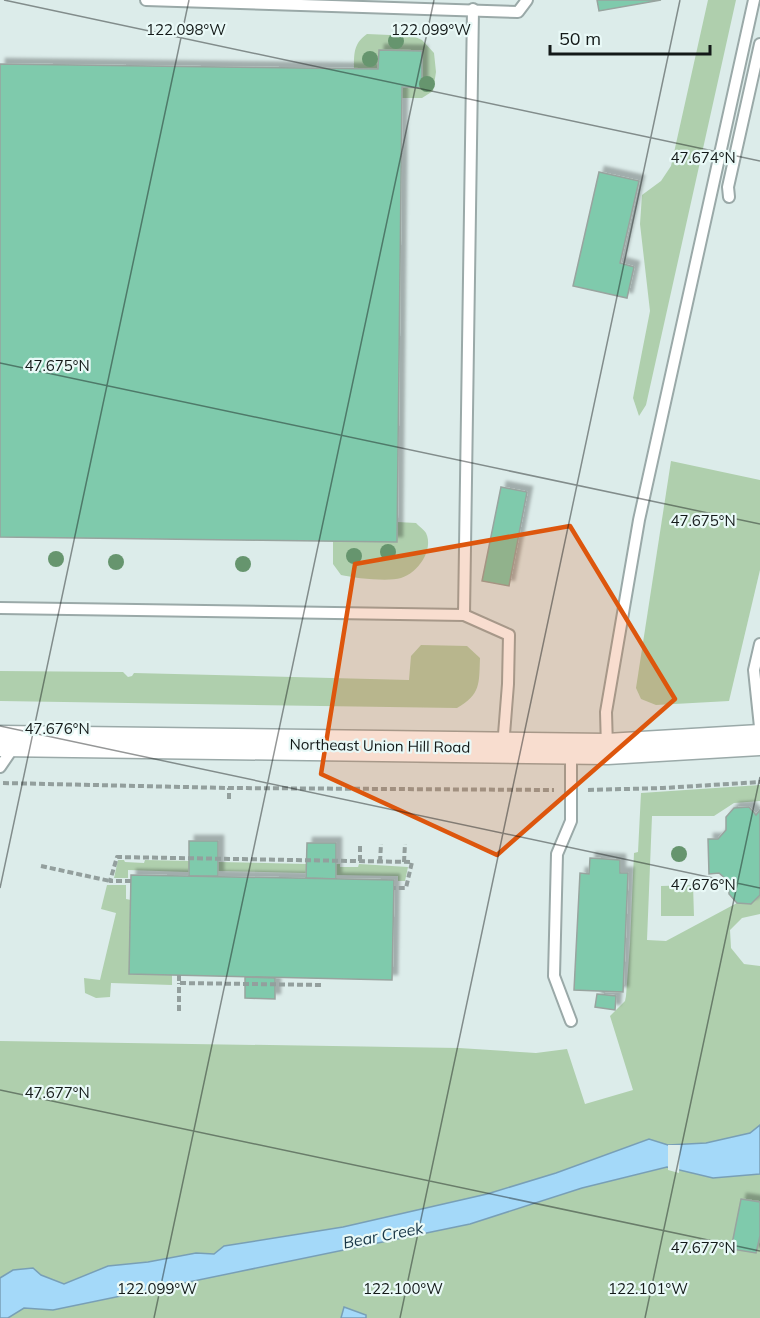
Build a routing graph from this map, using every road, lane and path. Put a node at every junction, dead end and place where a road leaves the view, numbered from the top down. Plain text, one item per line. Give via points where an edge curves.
1 (146, 0) edge
2 (527, 0) edge
3 (754, 0) edge
4 (473, 9) junction
5 (760, 44) edge
6 (729, 197) dead end
7 (0, 608) edge
8 (464, 615) junction
9 (760, 644) edge
10 (760, 727) edge
11 (9, 741) edge
12 (760, 741) edge
13 (503, 747) junction
14 (572, 748) junction
15 (608, 749) junction
16 (0, 767) edge
17 (760, 782) edge
18 (1, 783) edge
19 (230, 788) junction
20 (554, 790) dead end
21 (588, 790) dead end
22 (229, 799) dead end
23 (360, 844) dead end
24 (381, 844) dead end
25 (405, 844) dead end
26 (360, 861) junction
27 (380, 862) junction
28 (404, 862) junction
29 (41, 866) dead end
30 (110, 881) junction
31 (131, 881) dead end
32 (394, 888) dead end
33 (179, 975) dead end
34 (179, 983) junction
35 (323, 985) dead end
36 (179, 1011) dead end
37 (572, 1021) dead end

1 - 4 lane
2 - 4 lane via 518,12
3 - 15 lane via 639,520 606,712
4 - 8 lane
5 - 6 lane
7 - 8 lane
8 - 13 lane via 509,635
9 - 10 lane via 754,670
11 - 13 main road, Northeast Union Hill Road
11 - 16 lane
12 - 15 main road, Northeast Union Hill Road
13 - 14 main road, Northeast Union Hill Road
14 - 15 main road, Northeast Union Hill Road
14 - 37 lane via 571,821 557,854 554,976
17 - 21 path
18 - 19 path
19 - 20 path
19 - 22 path
23 - 26 path
24 - 27 path
25 - 28 path
26 - 27 path
26 - 30 path via 117,857
27 - 28 path
28 - 32 path via 412,862 406,888
29 - 30 path
30 - 31 path
33 - 34 path
34 - 35 path
34 - 36 path

